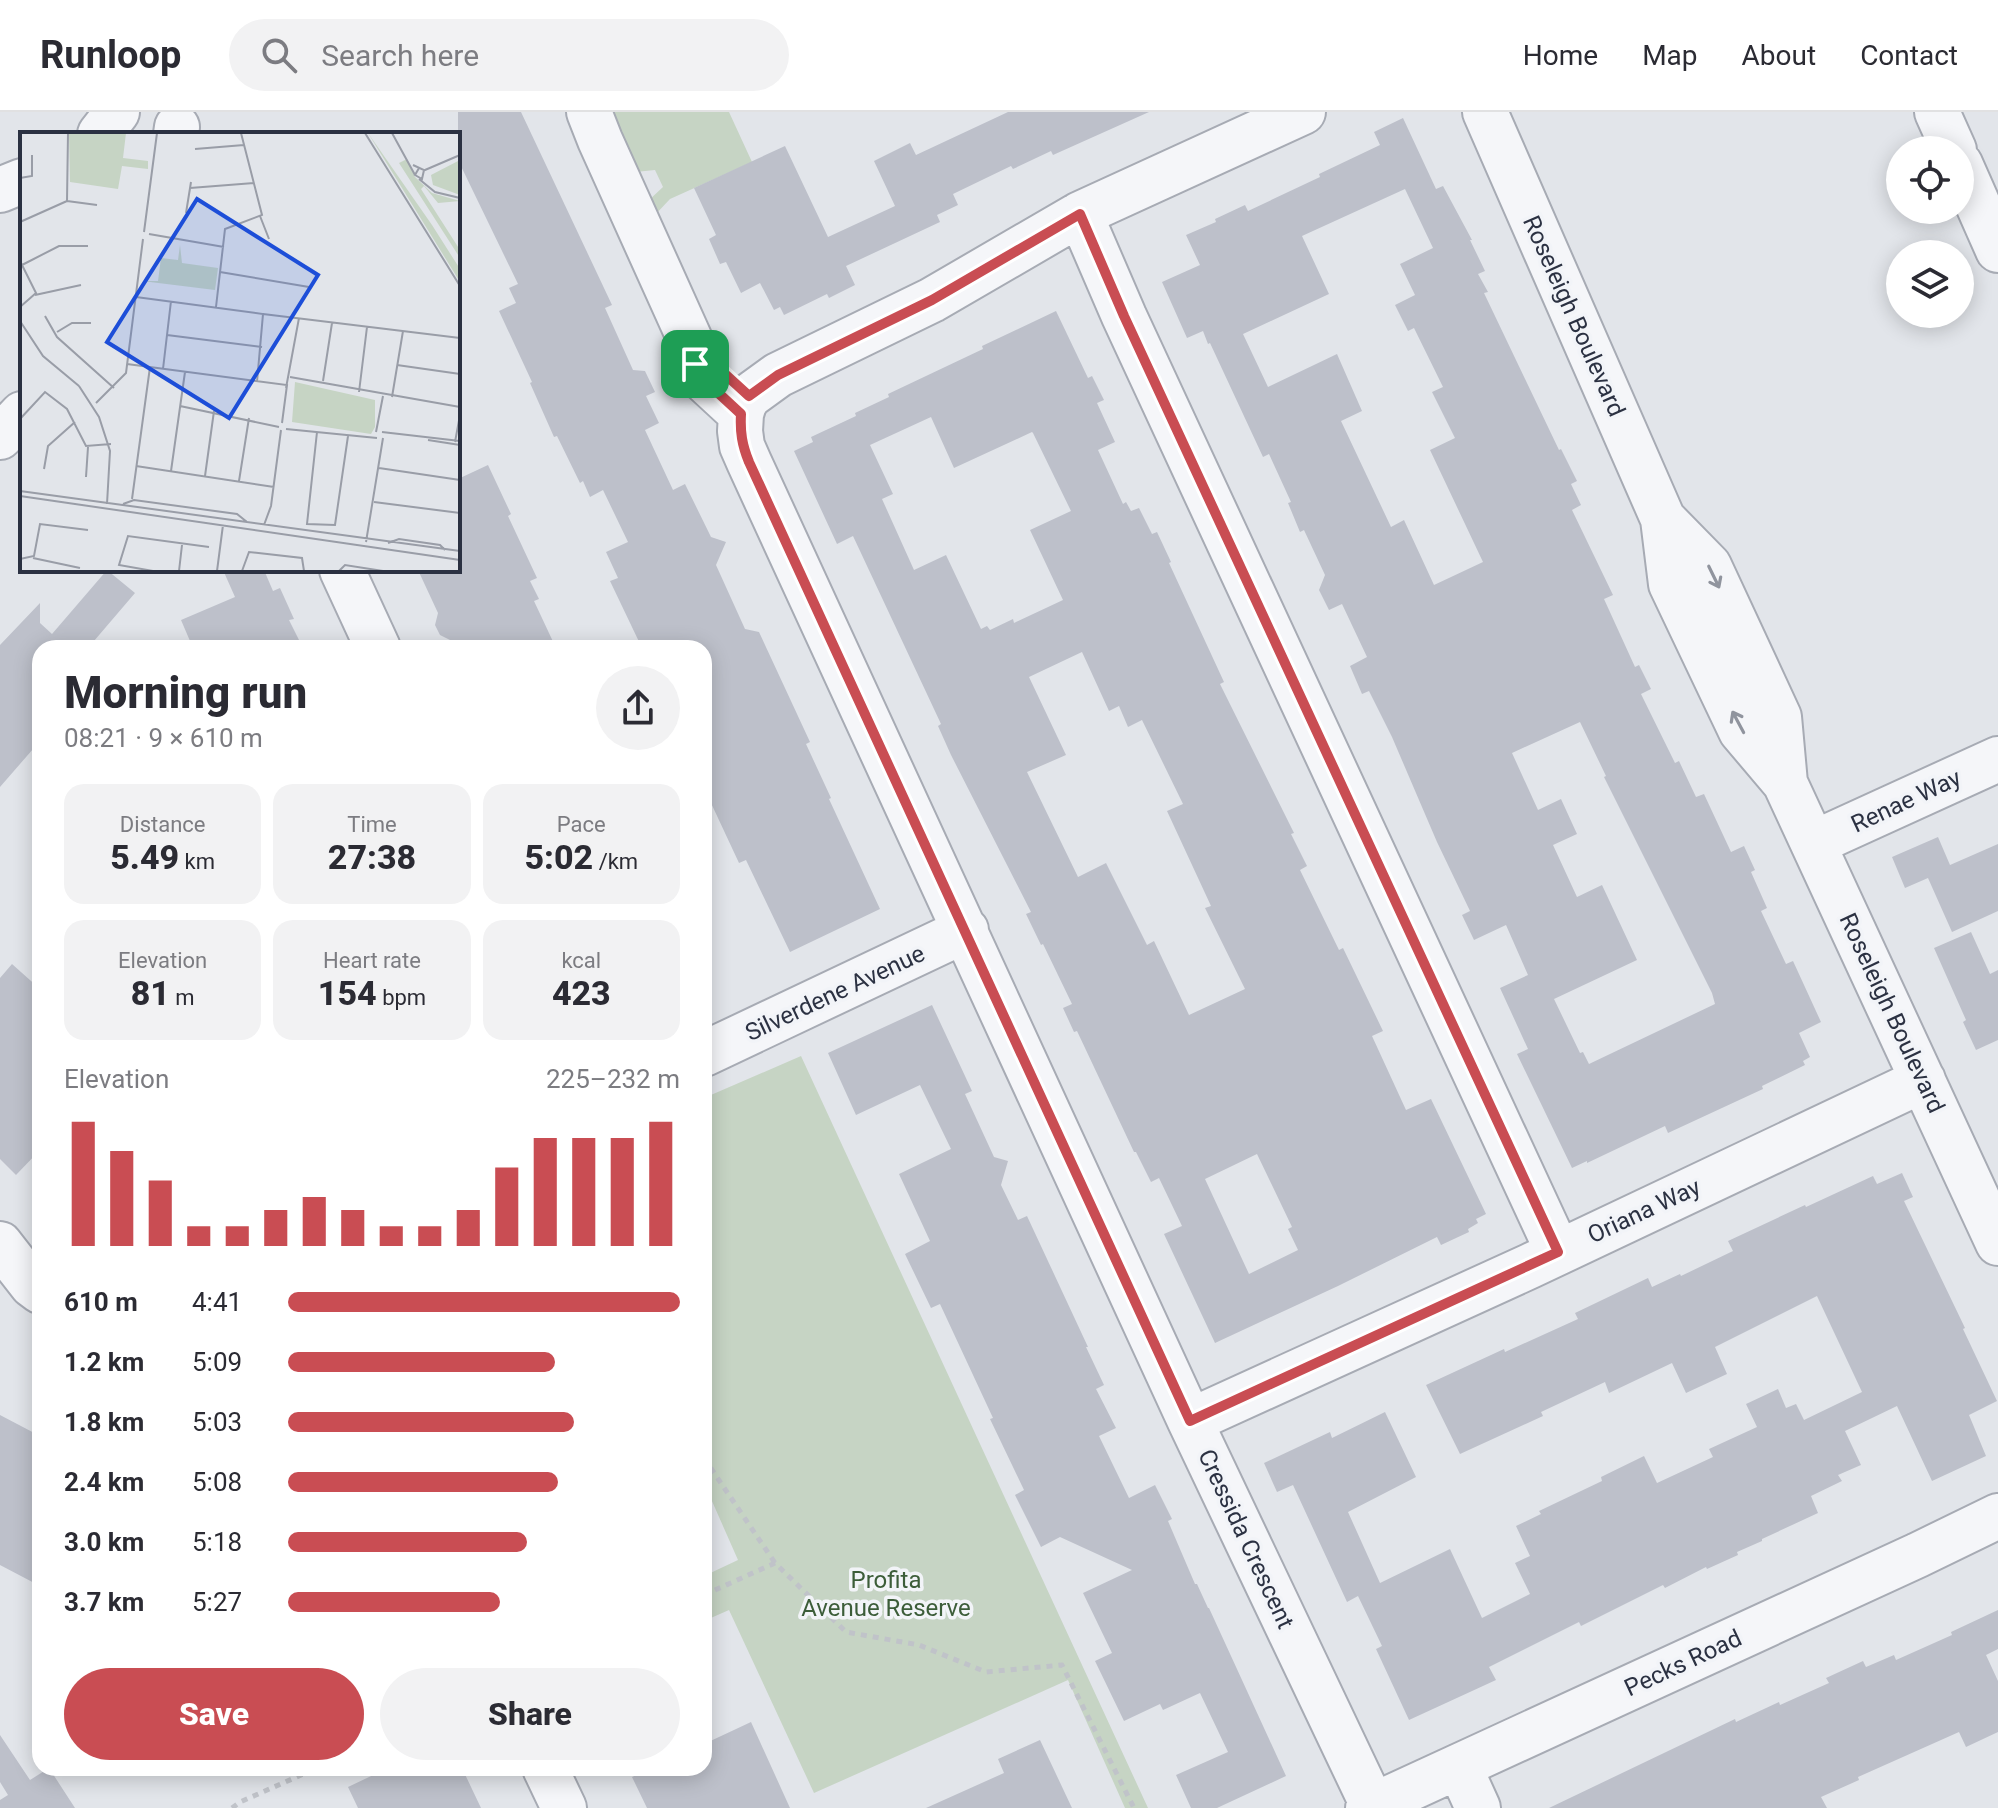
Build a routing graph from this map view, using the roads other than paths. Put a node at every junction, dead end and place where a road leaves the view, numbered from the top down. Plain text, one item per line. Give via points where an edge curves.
1 (117, 112) edge
2 (589, 112) edge
3 (1303, 112) edge
4 (1485, 112) edge
5 (1937, 112) edge
6 (102, 132) edge
7 (1948, 136) edge
8 (20, 182) edge
9 (0, 190) edge
10 (1974, 196) edge
11 (1080, 214) junction
12 (1998, 250) edge
13 (745, 405) junction
14 (20, 416) edge
15 (0, 437) edge
16 (343, 572) edge
17 (374, 640) edge
18 (1998, 759) edge
19 (1814, 843) junction
20 (966, 930) junction
21 (712, 1050) edge
22 (1923, 1080) junction
23 (1994, 1224) edge
24 (0, 1243) edge
25 (1558, 1252) junction
26 (32, 1265) edge
27 (32, 1285) edge
28 (1190, 1421) junction
29 (1998, 1516) edge
30 (1459, 1766) junction
31 (549, 1776) edge
32 (1370, 1807) edge
33 (564, 1808) edge
34 (1478, 1808) edge

1 - 6 street
2 - 13 street via 692,344 701,377
3 - 11 street
4 - 19 street, Roseleigh Boulevard via 1663,519 1671,584 1741,731 1785,783
5 - 7 street
8 - 9 street
10 - 12 street
11 - 13 street via 932,300 778,375
11 - 25 street
13 - 20 street, Cressida Crescent via 742,446
14 - 15 street
16 - 17 street
18 - 19 street, Renae Way
19 - 22 street, Roseleigh Boulevard
20 - 21 street, Silverdene Avenue
20 - 28 street, Cressida Crescent
22 - 23 street, Roseleigh Boulevard
22 - 25 street, Oriana Way
24 - 26 street
24 - 27 street
25 - 28 street, Oriana Way
28 - 32 street, Cressida Crescent
29 - 30 street, Pecks Road
30 - 32 street, Pecks Road
30 - 34 street
31 - 33 street

